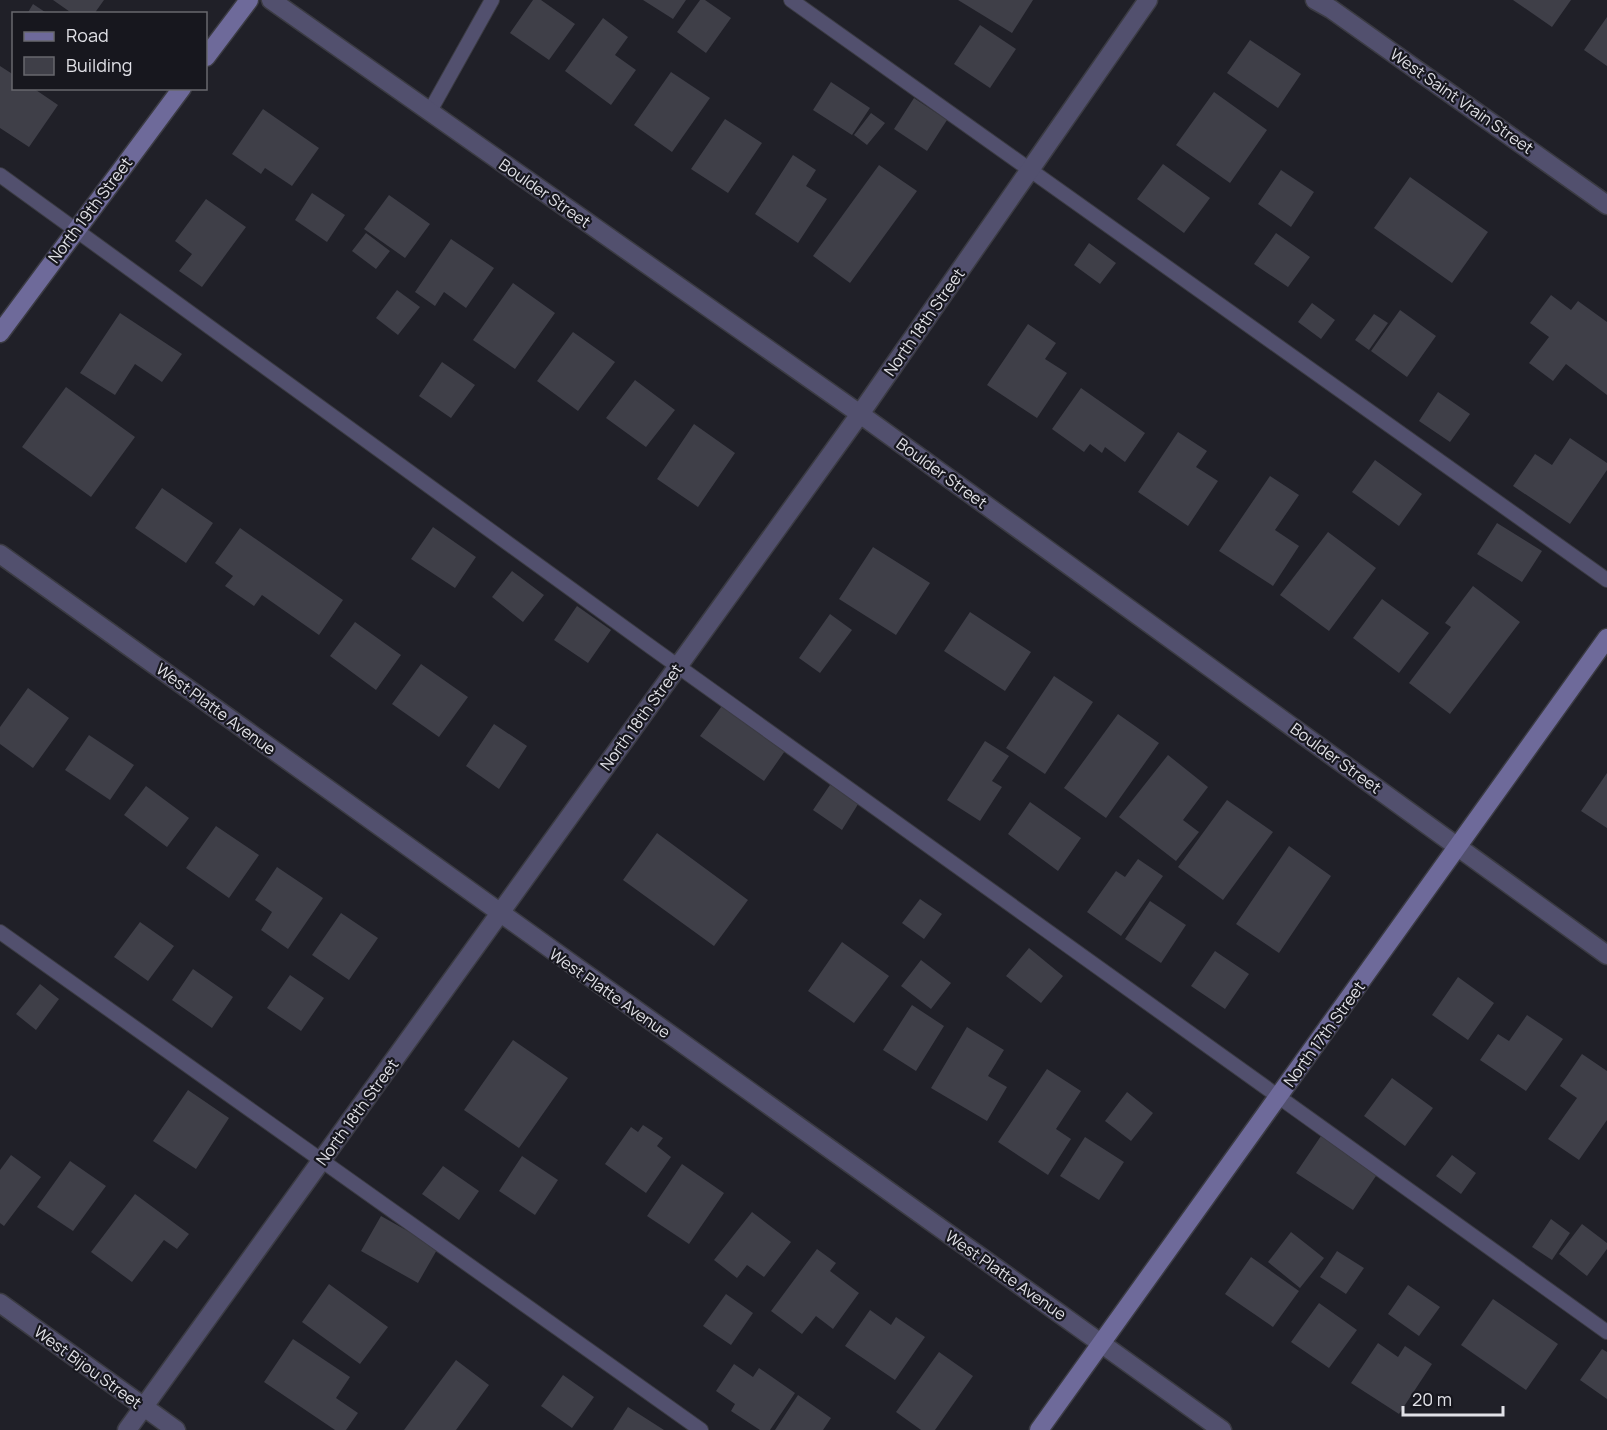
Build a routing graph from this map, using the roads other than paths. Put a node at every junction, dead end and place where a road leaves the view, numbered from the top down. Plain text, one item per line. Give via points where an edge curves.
1 (249, 0) edge
2 (271, 0) edge
3 (492, 0) edge
4 (791, 0) edge
5 (1148, 0) edge
6 (1315, 0) edge
7 (207, 56) edge
8 (180, 90) edge
9 (430, 111) junction
10 (1030, 170) junction
11 (0, 175) edge
12 (1607, 205) edge
13 (74, 230) junction
14 (0, 333) edge
15 (860, 414) junction
16 (0, 554) edge
17 (1607, 580) edge
18 (1607, 638) edge
19 (678, 667) junction
20 (1458, 848) junction
21 (499, 914) junction
22 (0, 932) edge
23 (1607, 955) edge
24 (1280, 1095) junction
25 (321, 1161) junction
26 (0, 1303) edge
27 (1607, 1332) edge
28 (1102, 1343) junction
29 (144, 1407) junction
30 (127, 1430) edge
31 (176, 1430) edge
32 (701, 1430) edge
33 (1039, 1430) edge
34 (1222, 1430) edge

1 - 7 street
2 - 9 street, Boulder Street
3 - 9 lane
4 - 10 lane
5 - 10 street, North 18th Street
6 - 12 street, West Saint Vrain Street
8 - 13 street, North 19th Street
9 - 15 street, Boulder Street
10 - 15 street, North 18th Street
10 - 17 lane
11 - 13 lane
13 - 14 street, North 19th Street
13 - 19 lane
15 - 19 street, North 18th Street
15 - 20 street, Boulder Street
16 - 21 street, West Platte Avenue
18 - 20 street, North 17th Street
19 - 21 street, North 18th Street
19 - 24 lane
20 - 23 street, Boulder Street
20 - 24 street, North 17th Street
21 - 25 street, North 18th Street
21 - 28 street, West Platte Avenue
22 - 25 lane
24 - 27 lane
24 - 28 street, North 17th Street
25 - 29 street, North 18th Street
25 - 32 lane
26 - 29 street, West Bijou Street
28 - 33 street, North 17th Street
28 - 34 street, West Platte Avenue
29 - 30 street, North 18th Street
29 - 31 street, West Bijou Street

